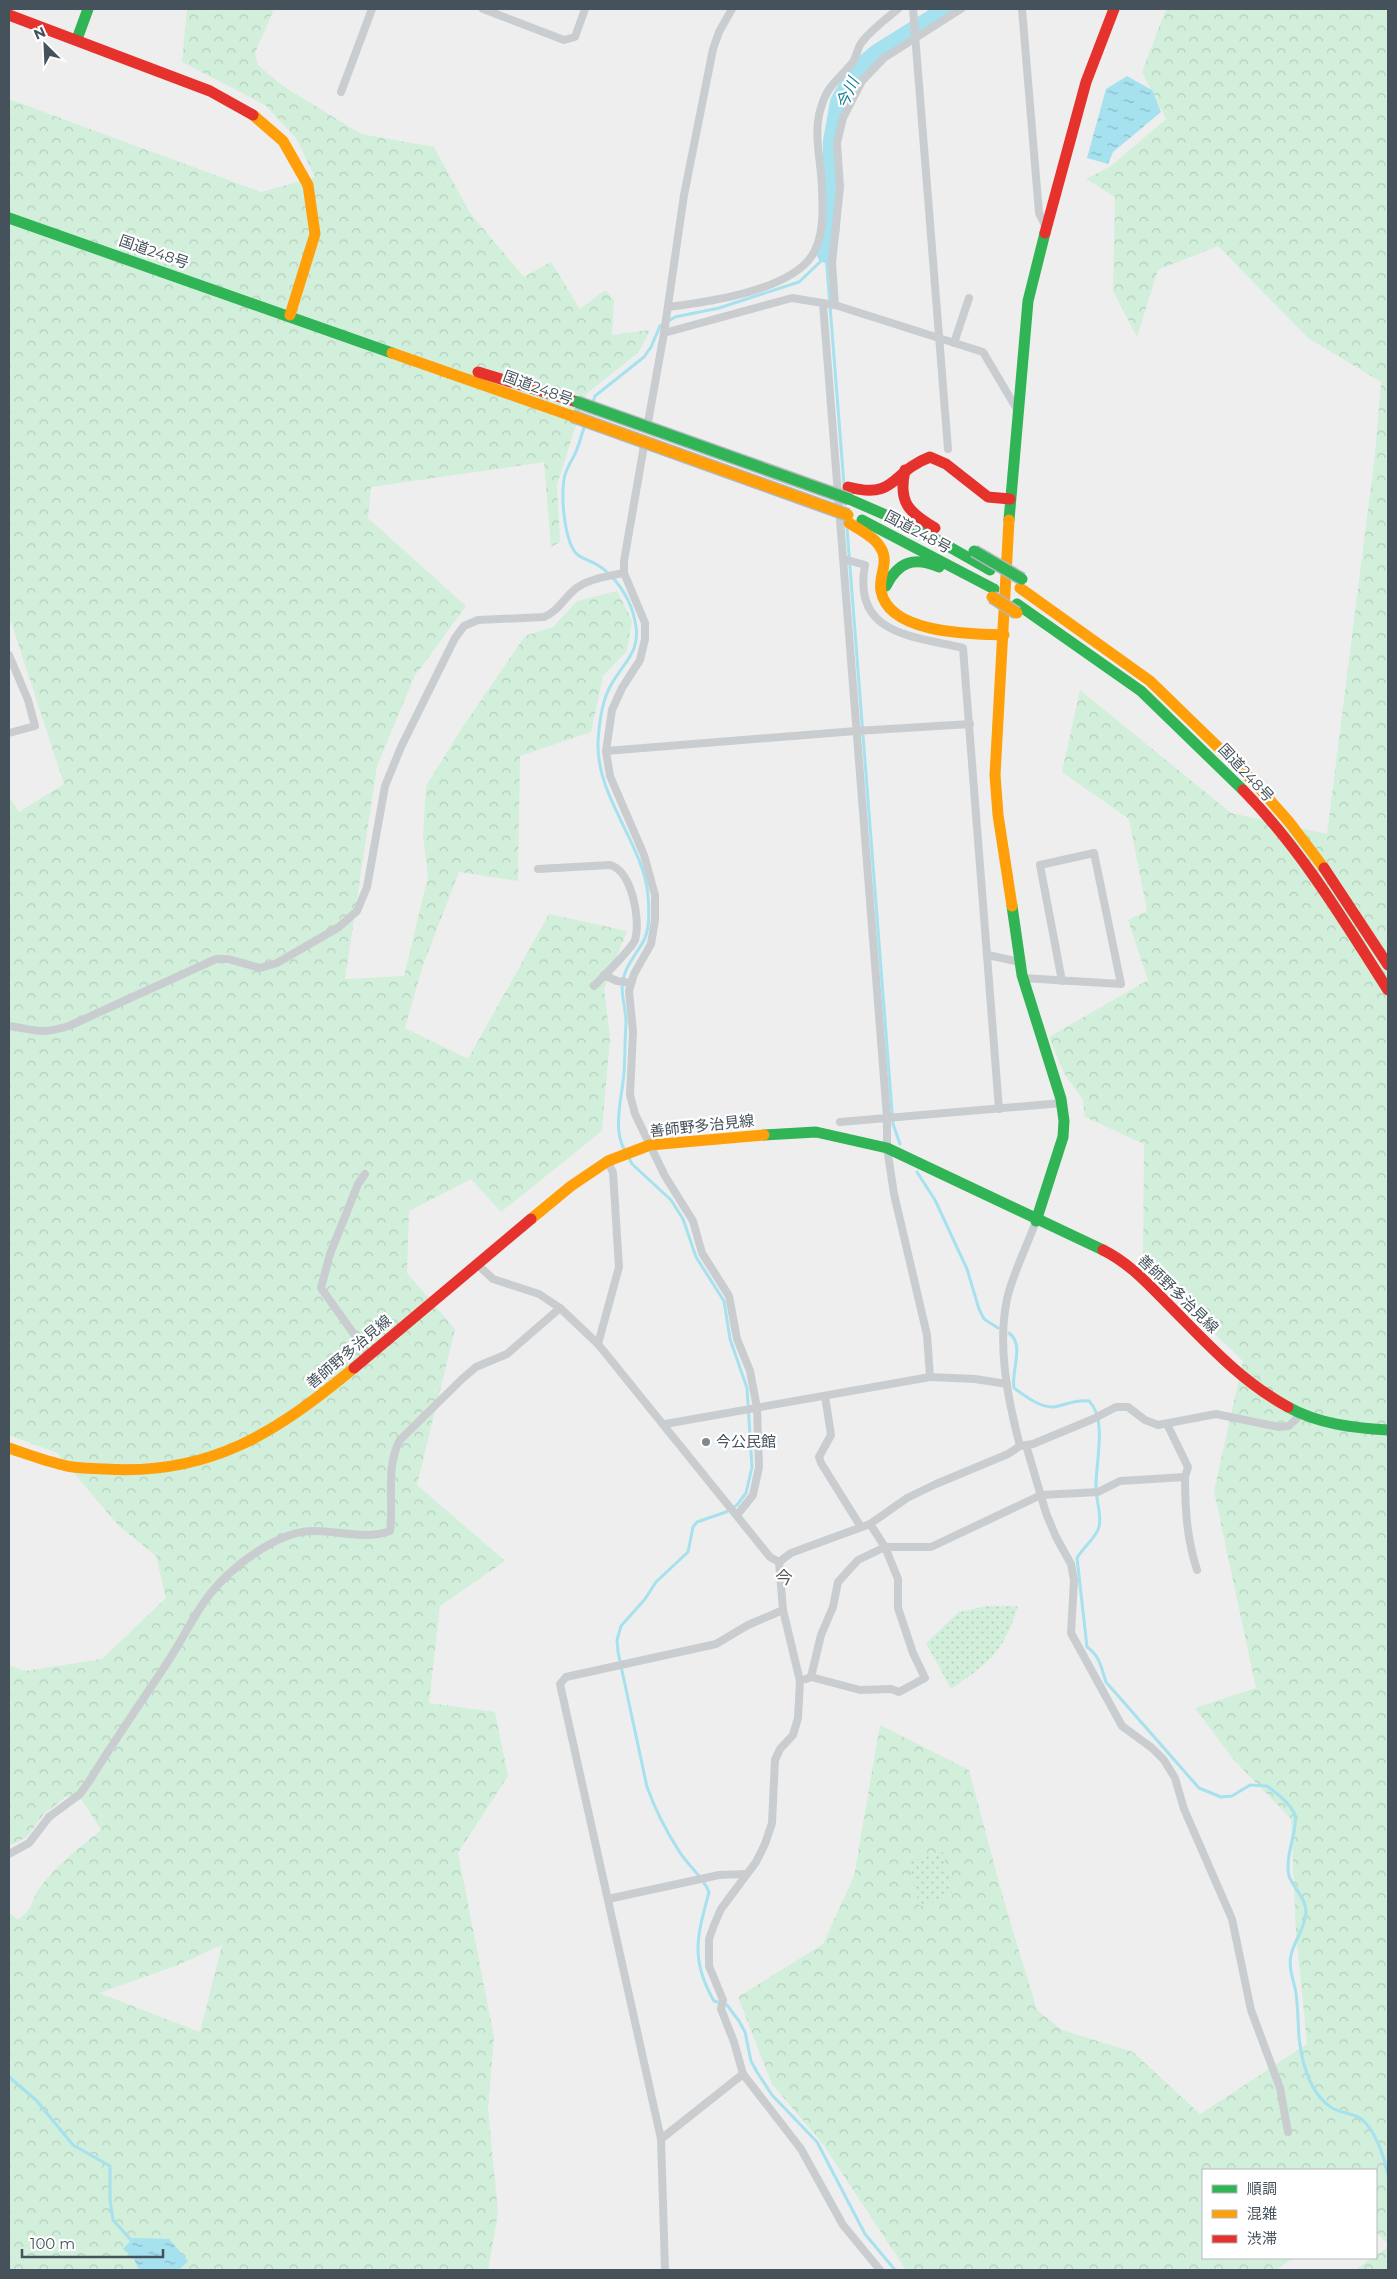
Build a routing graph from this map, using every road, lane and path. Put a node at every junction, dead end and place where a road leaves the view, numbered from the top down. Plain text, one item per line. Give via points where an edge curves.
1 (88, 9) edge
2 (372, 9) edge
3 (483, 9) edge
4 (585, 9) edge
5 (732, 9) edge
6 (898, 9) edge
7 (961, 9) edge
8 (1022, 9) edge
9 (1114, 9) edge
10 (913, 13) edge
11 (9, 15) edge
12 (915, 37) junction
13 (77, 39) junction
14 (341, 92) dead end
15 (9, 218) edge
16 (1046, 227) junction
17 (969, 298) dead end
18 (823, 304) junction
19 (835, 305) junction
20 (668, 307) junction
21 (290, 315) junction
22 (664, 333) junction
23 (940, 339) junction
24 (954, 343) junction
25 (1018, 411) junction
26 (948, 449) dead end
27 (905, 469) junction
28 (848, 493) junction
29 (1010, 499) junction
30 (849, 519) junction
31 (844, 559) junction
32 (621, 574) junction
33 (1021, 584) junction
34 (993, 593) junction
35 (882, 594) junction
36 (1004, 635) junction
37 (9, 655) edge
38 (970, 724) junction
39 (856, 731) junction
40 (9, 733) edge
41 (606, 751) junction
42 (538, 869) dead end
43 (635, 941) junction
44 (649, 948) junction
45 (988, 955) junction
46 (1020, 962) junction
47 (1388, 965) edge
48 (604, 975) junction
49 (1023, 978) junction
50 (1062, 981) junction
51 (630, 983) junction
52 (594, 986) dead end
53 (1388, 990) edge
54 (9, 1026) edge
55 (1062, 1102) junction
56 (1000, 1109) junction
57 (887, 1117) junction
58 (840, 1122) dead end
59 (650, 1145) junction
60 (887, 1148) junction
61 (608, 1161) junction
62 (364, 1174) dead end
63 (1036, 1220) junction
64 (478, 1265) junction
65 (560, 1308) junction
66 (598, 1344) junction
67 (369, 1355) junction
68 (930, 1378) junction
69 (1007, 1384) junction
70 (825, 1396) junction
71 (756, 1409) junction
72 (1301, 1414) junction
73 (665, 1424) junction
74 (1167, 1424) junction
75 (1388, 1430) edge
76 (1023, 1446) junction
77 (9, 1448) edge
78 (1185, 1476) junction
79 (1041, 1495) junction
80 (738, 1514) junction
81 (870, 1524) junction
82 (861, 1527) junction
83 (885, 1547) junction
84 (779, 1562) junction
85 (1197, 1570) dead end
86 (783, 1610) junction
87 (811, 1677) junction
88 (800, 1681) junction
89 (9, 1854) edge
90 (746, 1874) junction
91 (608, 1899) junction
92 (743, 2074) junction
93 (1288, 2132) dead end
94 (662, 2139) junction
95 (665, 2270) edge
96 (880, 2270) edge

1 - 13 main road
2 - 14 street
3 - 4 street via 564,40 575,37
5 - 20 street via 713,49 684,195
6 - 20 street via 861,43 854,60 827,90 817,134 822,220 812,256 783,280 698,304
7 - 12 street
8 - 16 street via 1039,213
9 - 16 main road via 1086,82
10 - 12 street
11 - 13 main road
12 - 19 street via 884,58 862,81 843,118 836,143 840,187 832,263
12 - 23 street
13 - 21 main road via 210,91 247,110 283,141 308,185 315,234
15 - 21 main road, 国道248号
16 - 25 main road via 1028,301
17 - 24 street
18 - 19 street
18 - 22 street via 786,298
18 - 31 street
19 - 23 street
20 - 22 street
21 - 28 main road, 国道248号, bridge via 577,402 676,437 791,468
21 - 30 main road, 国道248号, bridge via 825,506
22 - 32 street
23 - 24 street
23 - 26 street
24 - 25 street via 983,352
25 - 29 main road
27 - 28 main road via 883,491
27 - 29 main road via 930,457 946,464 988,497
27 - 33 main road, bridge via 901,493 904,504 922,521 974,550
28 - 33 main road, 国道248号
29 - 36 main road
30 - 34 main road, 国道248号 via 866,521
30 - 35 main road via 870,534 882,548 886,559
31 - 38 street via 865,565 862,590 866,604 874,617 890,630 963,648
31 - 39 street
32 - 41 street via 640,607 645,622 645,638 640,660 612,710
32 - 54 street via 574,589 553,613 544,617 478,620 459,631 426,693 385,786 367,886 361,904 349,920 277,963 260,968 216,959 69,1026 48,1032
33 - 47 main road, 国道248号 via 1034,597 1150,681 1254,782 1339,888
34 - 35 main road via 930,563 910,561 900,564 892,572
34 - 53 main road, 国道248号 via 1131,684 1206,752 1280,832 1329,897
35 - 36 main road via 900,617 964,633
36 - 46 main road via 995,775
37 - 40 street via 28,700 34,726
38 - 39 street
38 - 45 street
39 - 41 street
39 - 57 street
41 - 44 street via 610,776 651,875 655,920
42 - 43 street via 617,867 631,886
43 - 44 street
43 - 48 street
44 - 51 street
45 - 46 street
45 - 56 street
46 - 49 main road
48 - 51 street
48 - 52 street
49 - 50 street
49 - 55 main road
50 - 50 street via 1121,984 1094,853 1040,865
51 - 59 street via 630,1096 634,1114
55 - 56 street
55 - 63 main road via 1063,1137
56 - 57 street
57 - 58 street
57 - 60 street
59 - 60 main road, 善師野多治見線 via 795,1132 836,1135
59 - 61 main road, 善師野多治見線
59 - 71 street via 693,1221 702,1253 729,1296 737,1339 750,1371
60 - 63 main road, 善師野多治見線
60 - 68 street via 894,1194 927,1335
61 - 64 main road, 善師野多治見線 via 571,1186
61 - 66 street via 613,1173 619,1267
62 - 67 street via 330,1254 321,1288
63 - 69 street via 1006,1304
63 - 72 main road, 善師野多治見線 via 1129,1265 1237,1372 1261,1392
64 - 65 street via 493,1279 525,1288
64 - 67 main road, 善師野多治見線
65 - 66 street
65 - 89 street via 507,1354 476,1367 400,1440 395,1449 391,1479 390,1531 371,1537 317,1531 293,1534 261,1549 217,1586 85,1787 49,1817 29,1843
66 - 73 street
67 - 77 main road, 善師野多治見線 via 314,1401 272,1430 251,1442 203,1460 154,1469 121,1470 65,1466
68 - 69 street
68 - 70 street
69 - 76 street
70 - 71 street
70 - 82 street via 831,1435 819,1457
71 - 73 street
71 - 80 street via 759,1467 753,1495
72 - 74 street via 1289,1426 1279,1427 1216,1414
72 - 75 main road, 善師野多治見線 via 1353,1428
73 - 80 street
74 - 76 street via 1145,1420 1128,1408 1116,1407
74 - 78 street via 1188,1467
76 - 79 street
76 - 81 street via 907,1498
78 - 79 street via 1120,1481 1098,1492
78 - 85 street via 1187,1536
79 - 83 street via 931,1547
79 - 93 street via 1056,1538 1071,1564 1074,1580 1071,1633 1122,1726 1152,1748 1169,1767 1232,1919 1251,2010 1280,2088
80 - 84 street via 770,1557
81 - 82 street
81 - 83 street
82 - 84 street via 791,1553
83 - 87 street via 858,1560 838,1582
83 - 87 street via 898,1579 898,1608 925,1678 900,1692 891,1689 860,1690
84 - 86 street
86 - 88 street
86 - 91 street via 716,1644 566,1677 560,1684
87 - 88 street
88 - 90 street via 798,1718 793,1735 775,1760 772,1823 756,1862
90 - 91 street via 702,1879
90 - 92 street via 722,1909 710,1939 709,1966 723,2000 721,2009
91 - 94 street
92 - 94 street
92 - 96 street via 801,2149 843,2225
94 - 95 street

